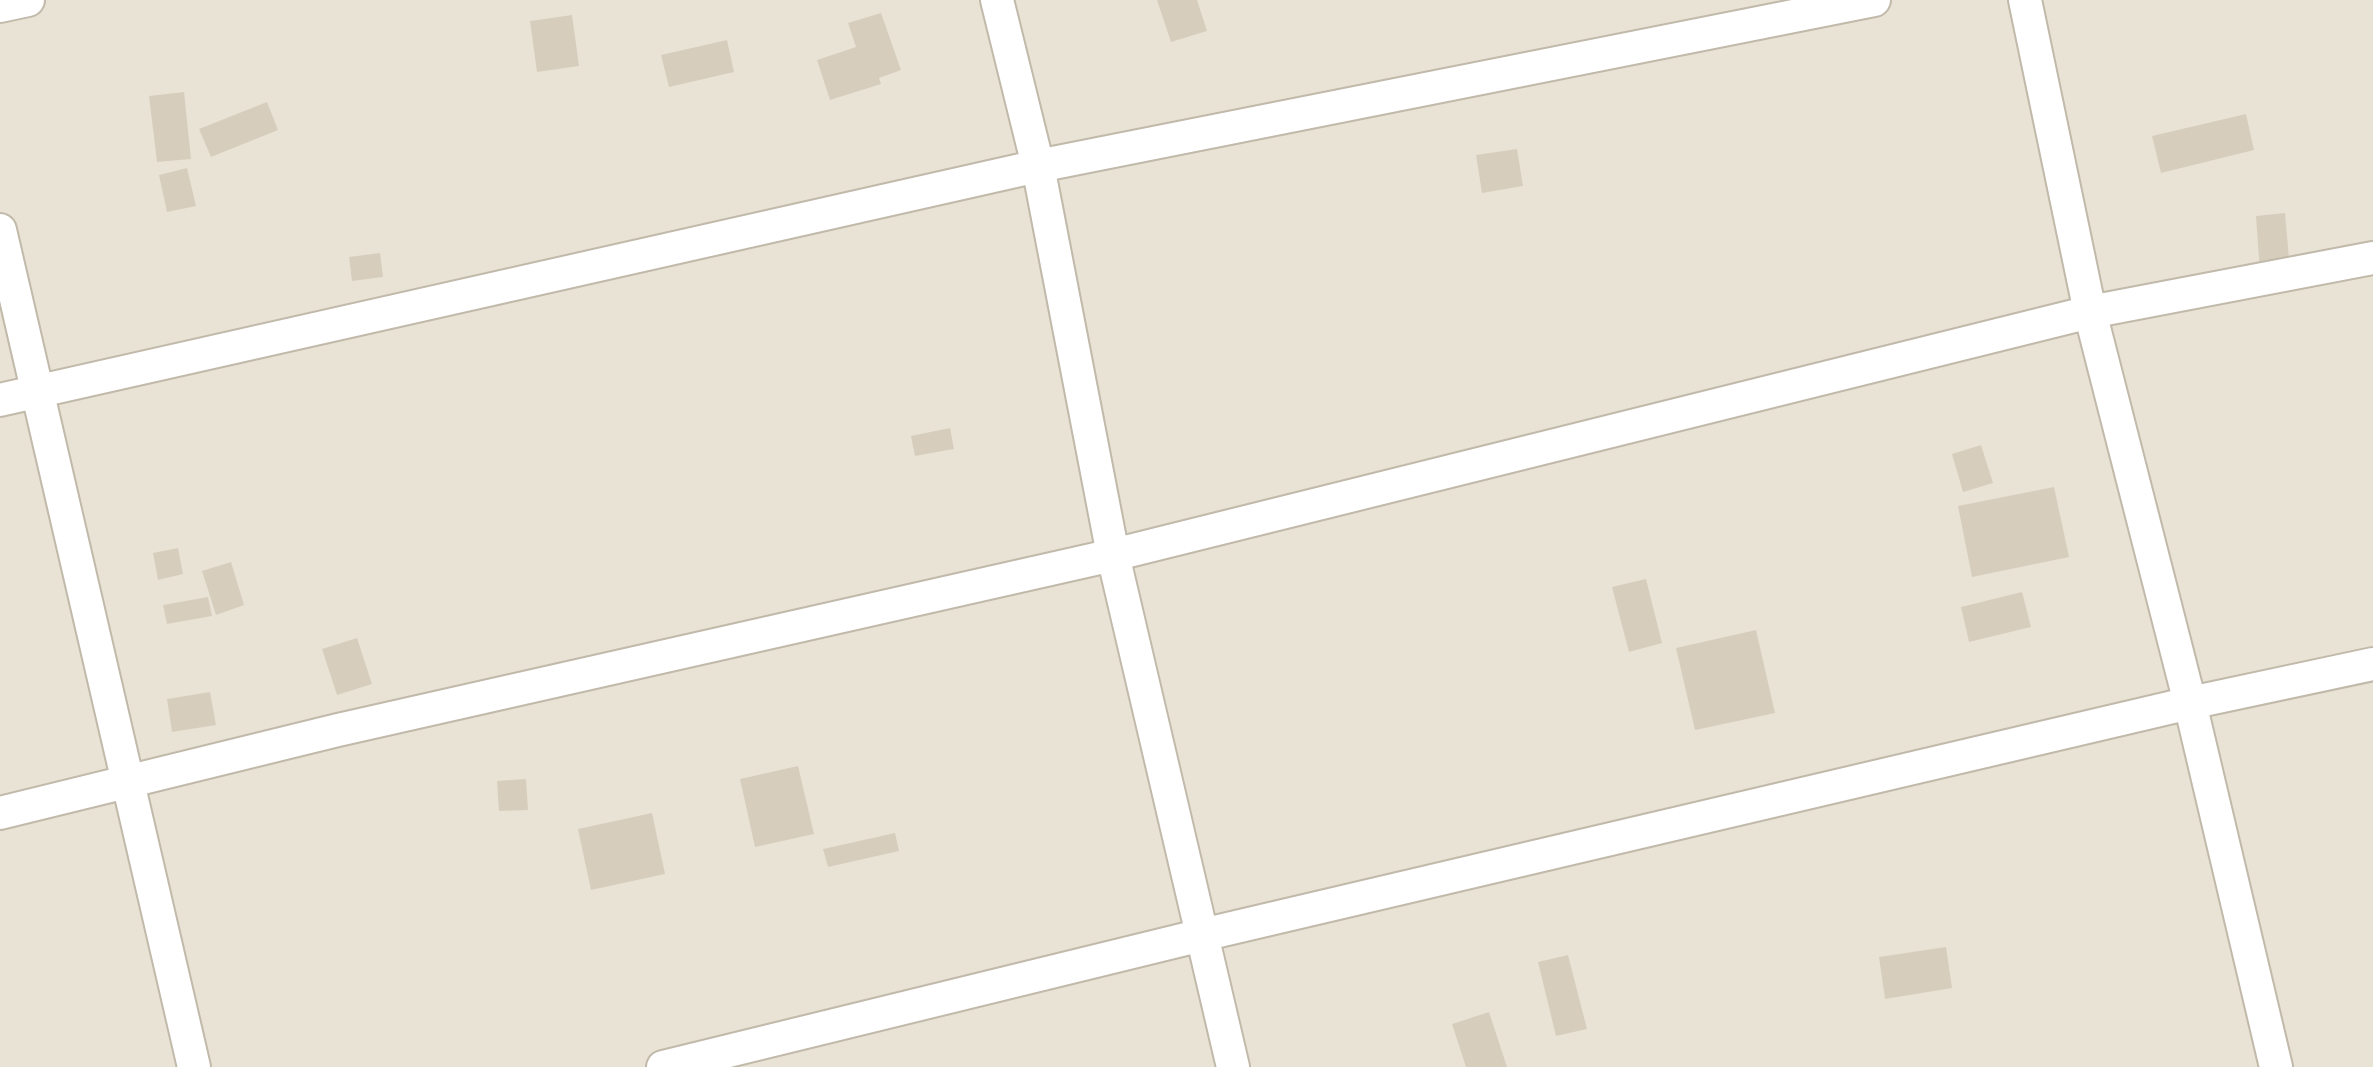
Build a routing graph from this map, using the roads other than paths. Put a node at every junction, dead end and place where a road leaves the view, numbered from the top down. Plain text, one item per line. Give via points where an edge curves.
1 (28, 0) edge
2 (997, 0) edge
3 (1874, 0) edge
4 (2025, 0) edge
5 (0, 6) edge
6 (1038, 166) junction
7 (0, 230) edge
8 (2373, 258) edge
9 (2090, 312) junction
10 (36, 391) junction
11 (0, 400) edge
12 (1113, 555) junction
13 (2373, 664) edge
14 (2190, 703) junction
15 (130, 780) junction
16 (0, 813) edge
17 (1202, 935) junction
18 (194, 1067) edge
19 (663, 1067) edge
20 (1233, 1067) edge
21 (2276, 1067) edge

1 - 5 street
2 - 6 street
3 - 6 street
4 - 9 street
6 - 10 street
6 - 12 street
7 - 10 street
8 - 9 street
9 - 12 street
9 - 14 street
10 - 11 street
10 - 15 street
12 - 15 street
12 - 17 street
13 - 14 street
14 - 17 street
14 - 21 street
15 - 16 street
15 - 18 street
17 - 19 street
17 - 20 street

